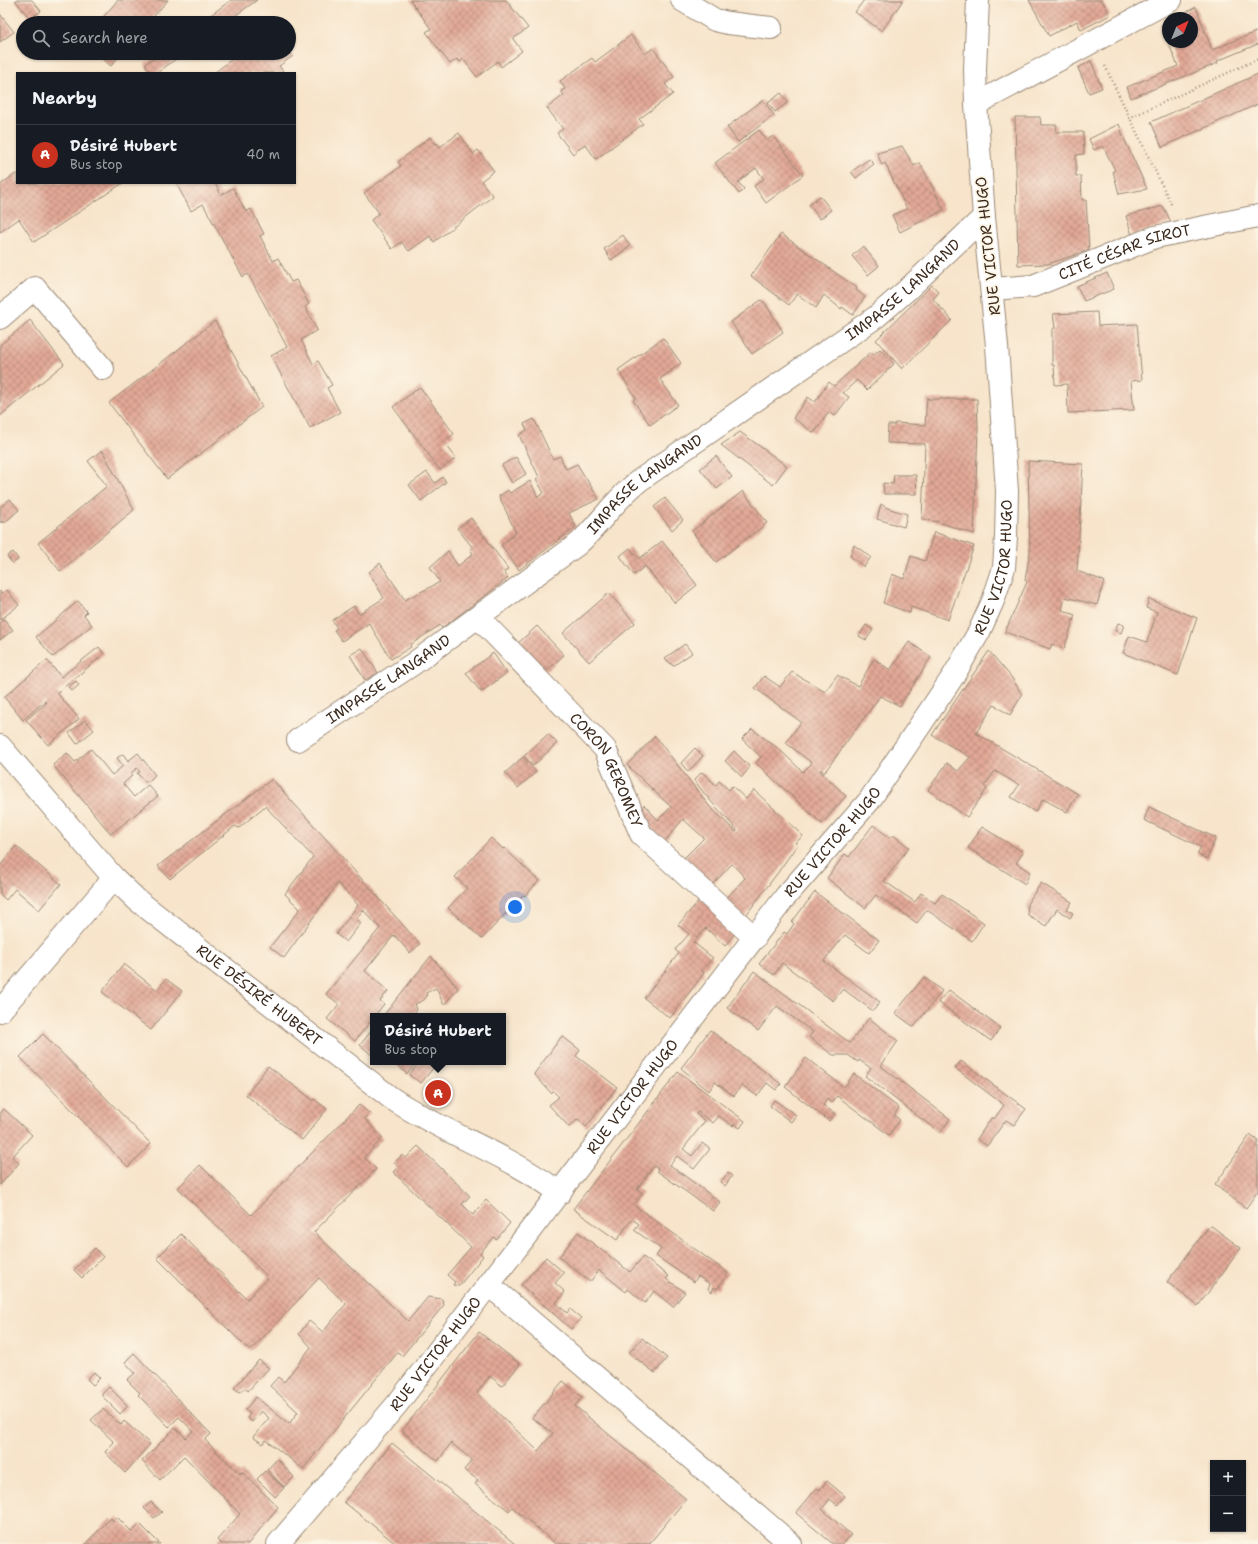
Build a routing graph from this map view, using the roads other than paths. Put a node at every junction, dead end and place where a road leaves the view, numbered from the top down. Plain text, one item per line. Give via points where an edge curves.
1 (682, 0) edge
2 (978, 0) edge
3 (1171, 0) edge
4 (771, 28) dead end
5 (976, 104) junction
6 (1258, 216) edge
7 (984, 217) junction
8 (992, 289) junction
9 (0, 318) edge
10 (103, 369) dead end
11 (478, 617) junction
12 (298, 740) dead end
13 (0, 746) edge
14 (114, 878) junction
15 (755, 938) junction
16 (0, 1011) edge
17 (560, 1193) junction
18 (489, 1284) junction
19 (278, 1544) edge
20 (791, 1544) edge

1 - 4 street via 715,20 728,24
2 - 5 street, RUE VICTOR HUGO
3 - 5 street
5 - 7 street, RUE VICTOR HUGO
6 - 8 street, CITÉ CÉSAR SIROT via 1155,237 1033,286
7 - 8 street, RUE VICTOR HUGO
7 - 11 street, IMPASSE LANGAND via 876,317 635,484 619,497 578,544
8 - 15 street, RUE VICTOR HUGO via 1007,491 1006,555 993,601 962,662 879,787 801,878
9 - 10 street via 35,288
11 - 12 street, IMPASSE LANGAND via 413,664
11 - 15 street, CORON GEROMEY via 605,749 641,834
13 - 14 street, RUE DÉSIRÉ HUBERT
14 - 16 street
14 - 17 street, RUE DÉSIRÉ HUBERT via 137,900 391,1098 414,1113 524,1169
15 - 17 street, RUE VICTOR HUGO
17 - 18 street, RUE VICTOR HUGO
18 - 19 street, RUE VICTOR HUGO via 398,1403
18 - 20 street

